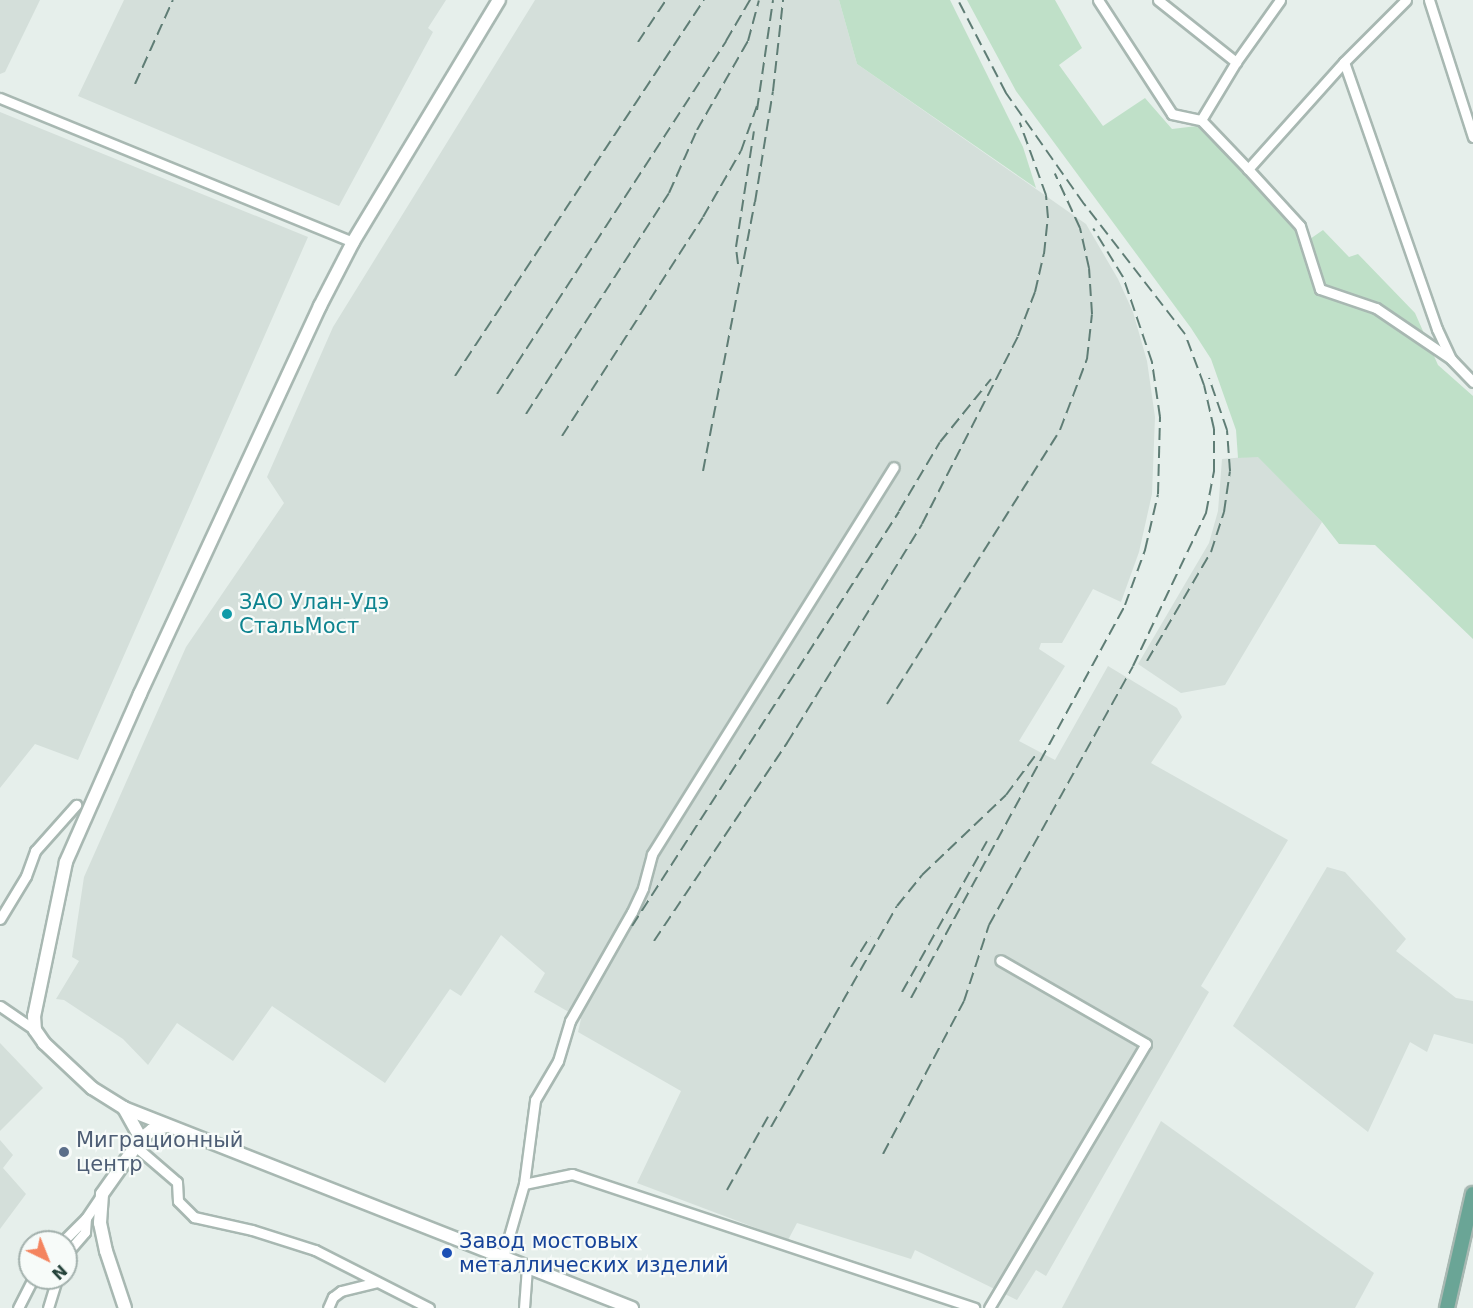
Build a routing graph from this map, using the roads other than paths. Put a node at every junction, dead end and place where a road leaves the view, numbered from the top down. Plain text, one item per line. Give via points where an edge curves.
1 (499, 0) edge
2 (1098, 0) edge
3 (1158, 0) edge
4 (1280, 0) edge
5 (1406, 0) edge
6 (1429, 0) edge
7 (1236, 62) junction
8 (1344, 62) junction
9 (0, 98) edge
10 (1202, 120) junction
11 (1473, 136) edge
12 (1248, 169) junction
13 (353, 242) junction
14 (1451, 359) junction
15 (1473, 382) edge
16 (894, 467) dead end
17 (76, 805) dead end
18 (0, 919) edge
19 (1000, 960) dead end
20 (0, 1006) edge
21 (35, 1030) junction
22 (124, 1108) junction
23 (166, 1126) junction
24 (138, 1143) junction
25 (524, 1184) junction
26 (102, 1194) junction
27 (1473, 1194) edge
28 (86, 1218) junction
29 (74, 1230) edge
30 (78, 1240) edge
31 (503, 1257) junction
32 (527, 1267) junction
33 (377, 1282) junction
34 (27, 1290) edge
35 (53, 1290) edge
36 (18, 1308) edge
37 (48, 1308) edge
38 (125, 1308) edge
39 (328, 1308) edge
40 (429, 1308) edge
41 (524, 1308) edge
42 (632, 1308) edge
43 (974, 1308) edge
44 (989, 1308) edge
45 (1447, 1308) edge

1 - 13 street
2 - 10 street via 1172,114
3 - 7 street
4 - 7 street
5 - 8 street
6 - 11 street
7 - 10 street
8 - 12 street
8 - 14 street via 1437,329
9 - 13 street
10 - 12 street
12 - 14 street via 1300,226 1320,289 1376,308
13 - 21 street via 76,836 61,881 34,1016
14 - 15 street
16 - 25 street via 652,854 632,912 570,1021 558,1061 535,1100
17 - 18 street via 35,851 26,876
19 - 44 street via 1146,1044
20 - 21 street
21 - 22 street via 92,1088
22 - 23 street
22 - 24 street
23 - 24 street via 152,1130
23 - 31 street
24 - 26 street
24 - 33 street via 177,1182 178,1201 194,1217 315,1250
25 - 31 street
25 - 43 street via 572,1174
26 - 28 street
26 - 38 street via 100,1222 104,1242
27 - 45 main road
28 - 29 street
28 - 30 street via 85,1232
31 - 32 street
32 - 41 street
32 - 42 street
33 - 39 street via 341,1291
33 - 40 street
34 - 36 street
35 - 37 street

